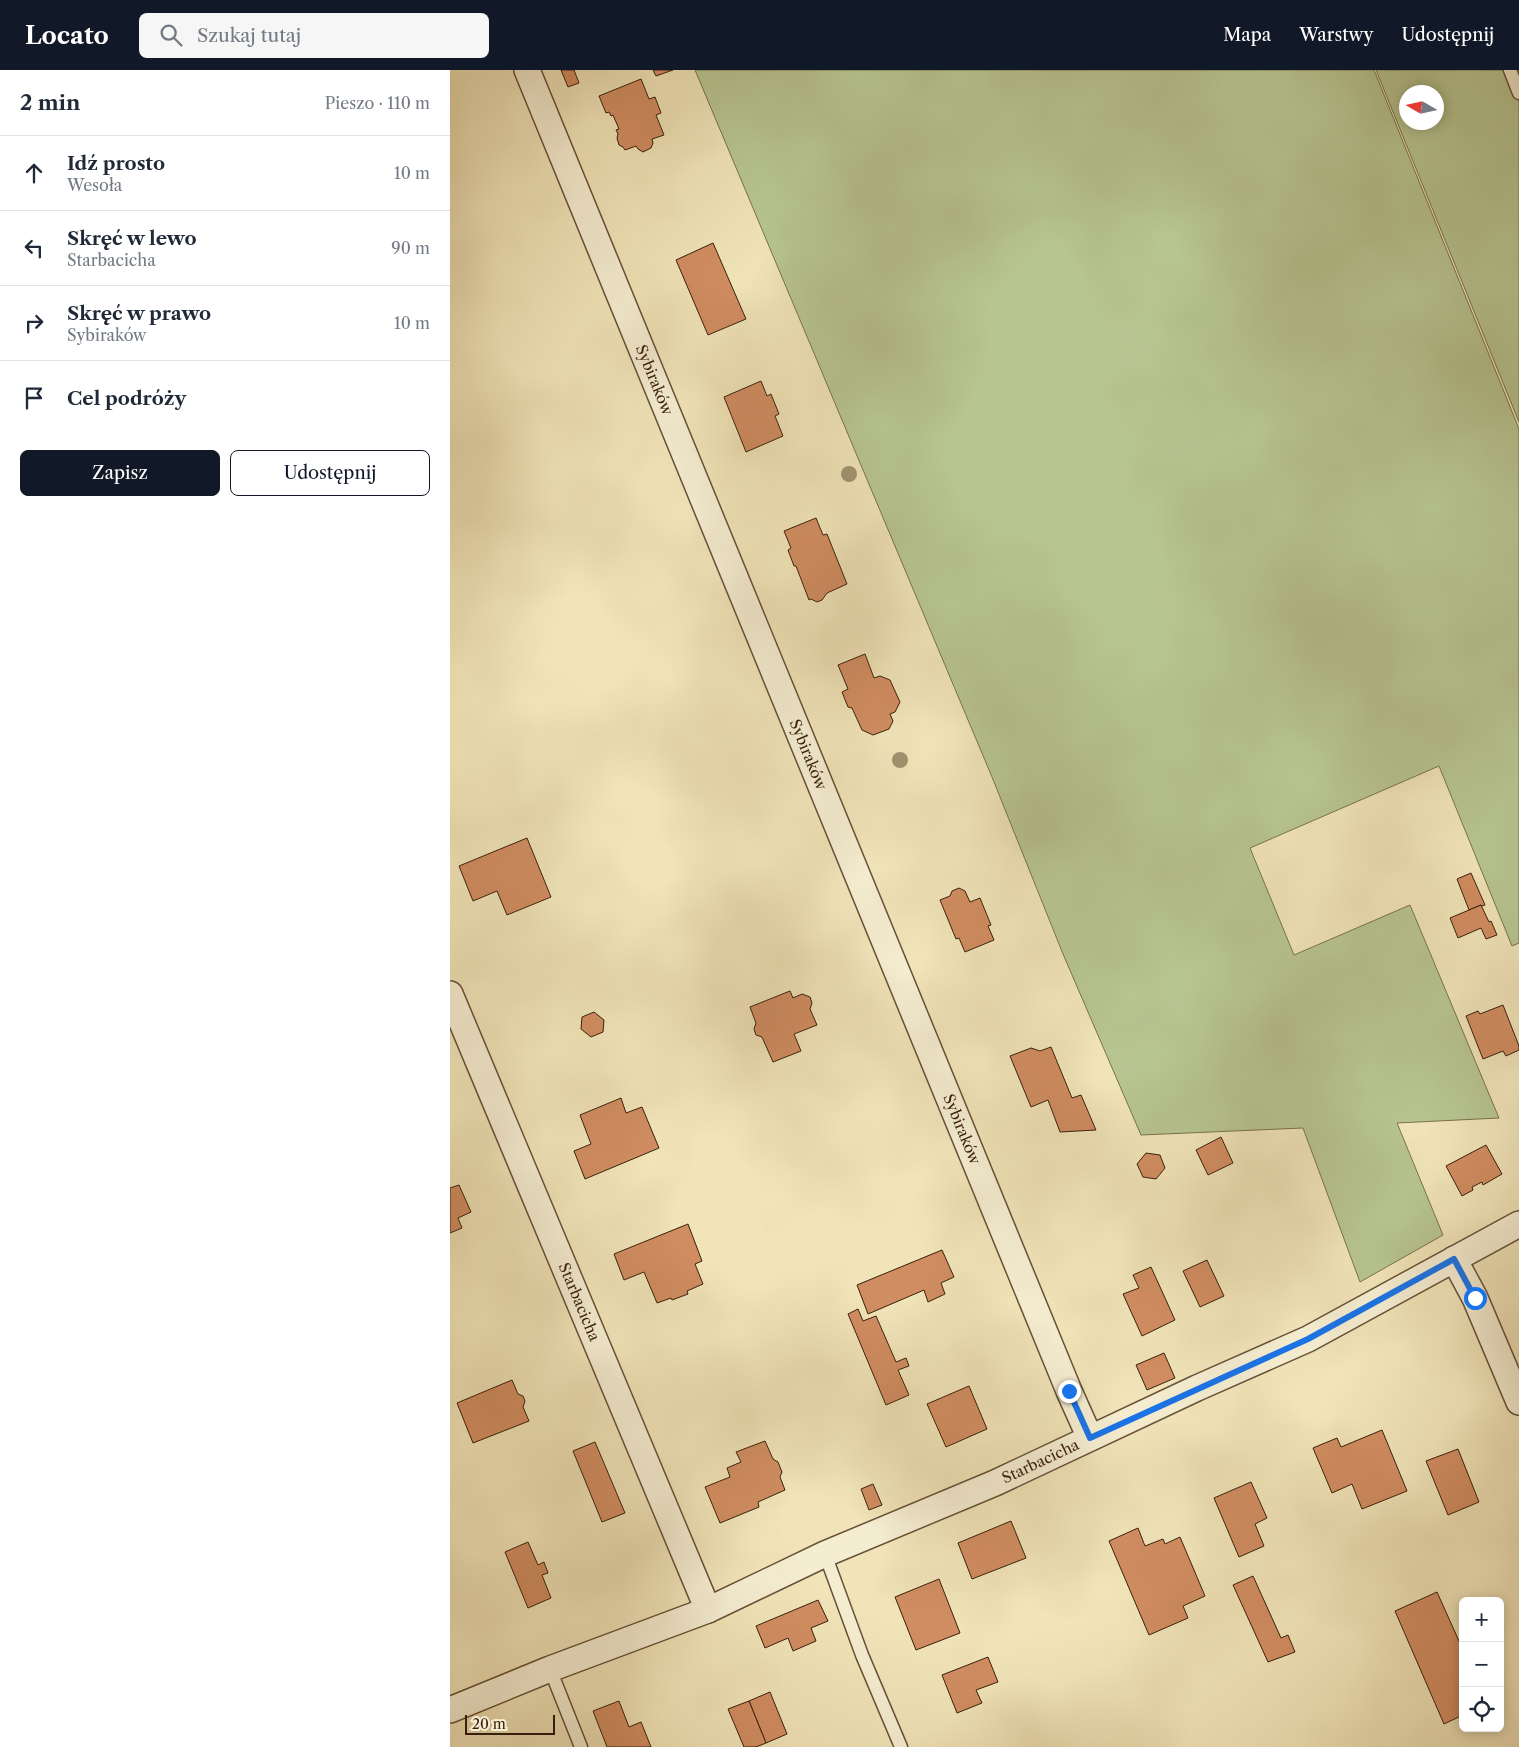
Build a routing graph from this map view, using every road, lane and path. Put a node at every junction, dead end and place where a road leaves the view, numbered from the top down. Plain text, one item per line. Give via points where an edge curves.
1 (527, 70) edge
2 (1510, 70) edge
3 (1519, 93) edge
4 (450, 994) edge
5 (1519, 1224) edge
6 (1454, 1259) junction
7 (1519, 1402) edge
8 (1090, 1438) junction
9 (824, 1554) junction
10 (708, 1610) junction
11 (550, 1669) junction
12 (450, 1710) edge
13 (581, 1747) edge
14 (901, 1747) edge

1 - 8 street, Sybiraków
2 - 3 lane
4 - 10 street, Starbacicha
5 - 6 street, Starbacicha
6 - 7 street via 1475,1298
6 - 8 street, Starbacicha via 1308,1339
8 - 9 street, Starbacicha via 994,1483
9 - 10 street, Starbacicha
9 - 14 lane
10 - 11 street, Starbacicha
11 - 12 street, Starbacicha
11 - 13 lane

